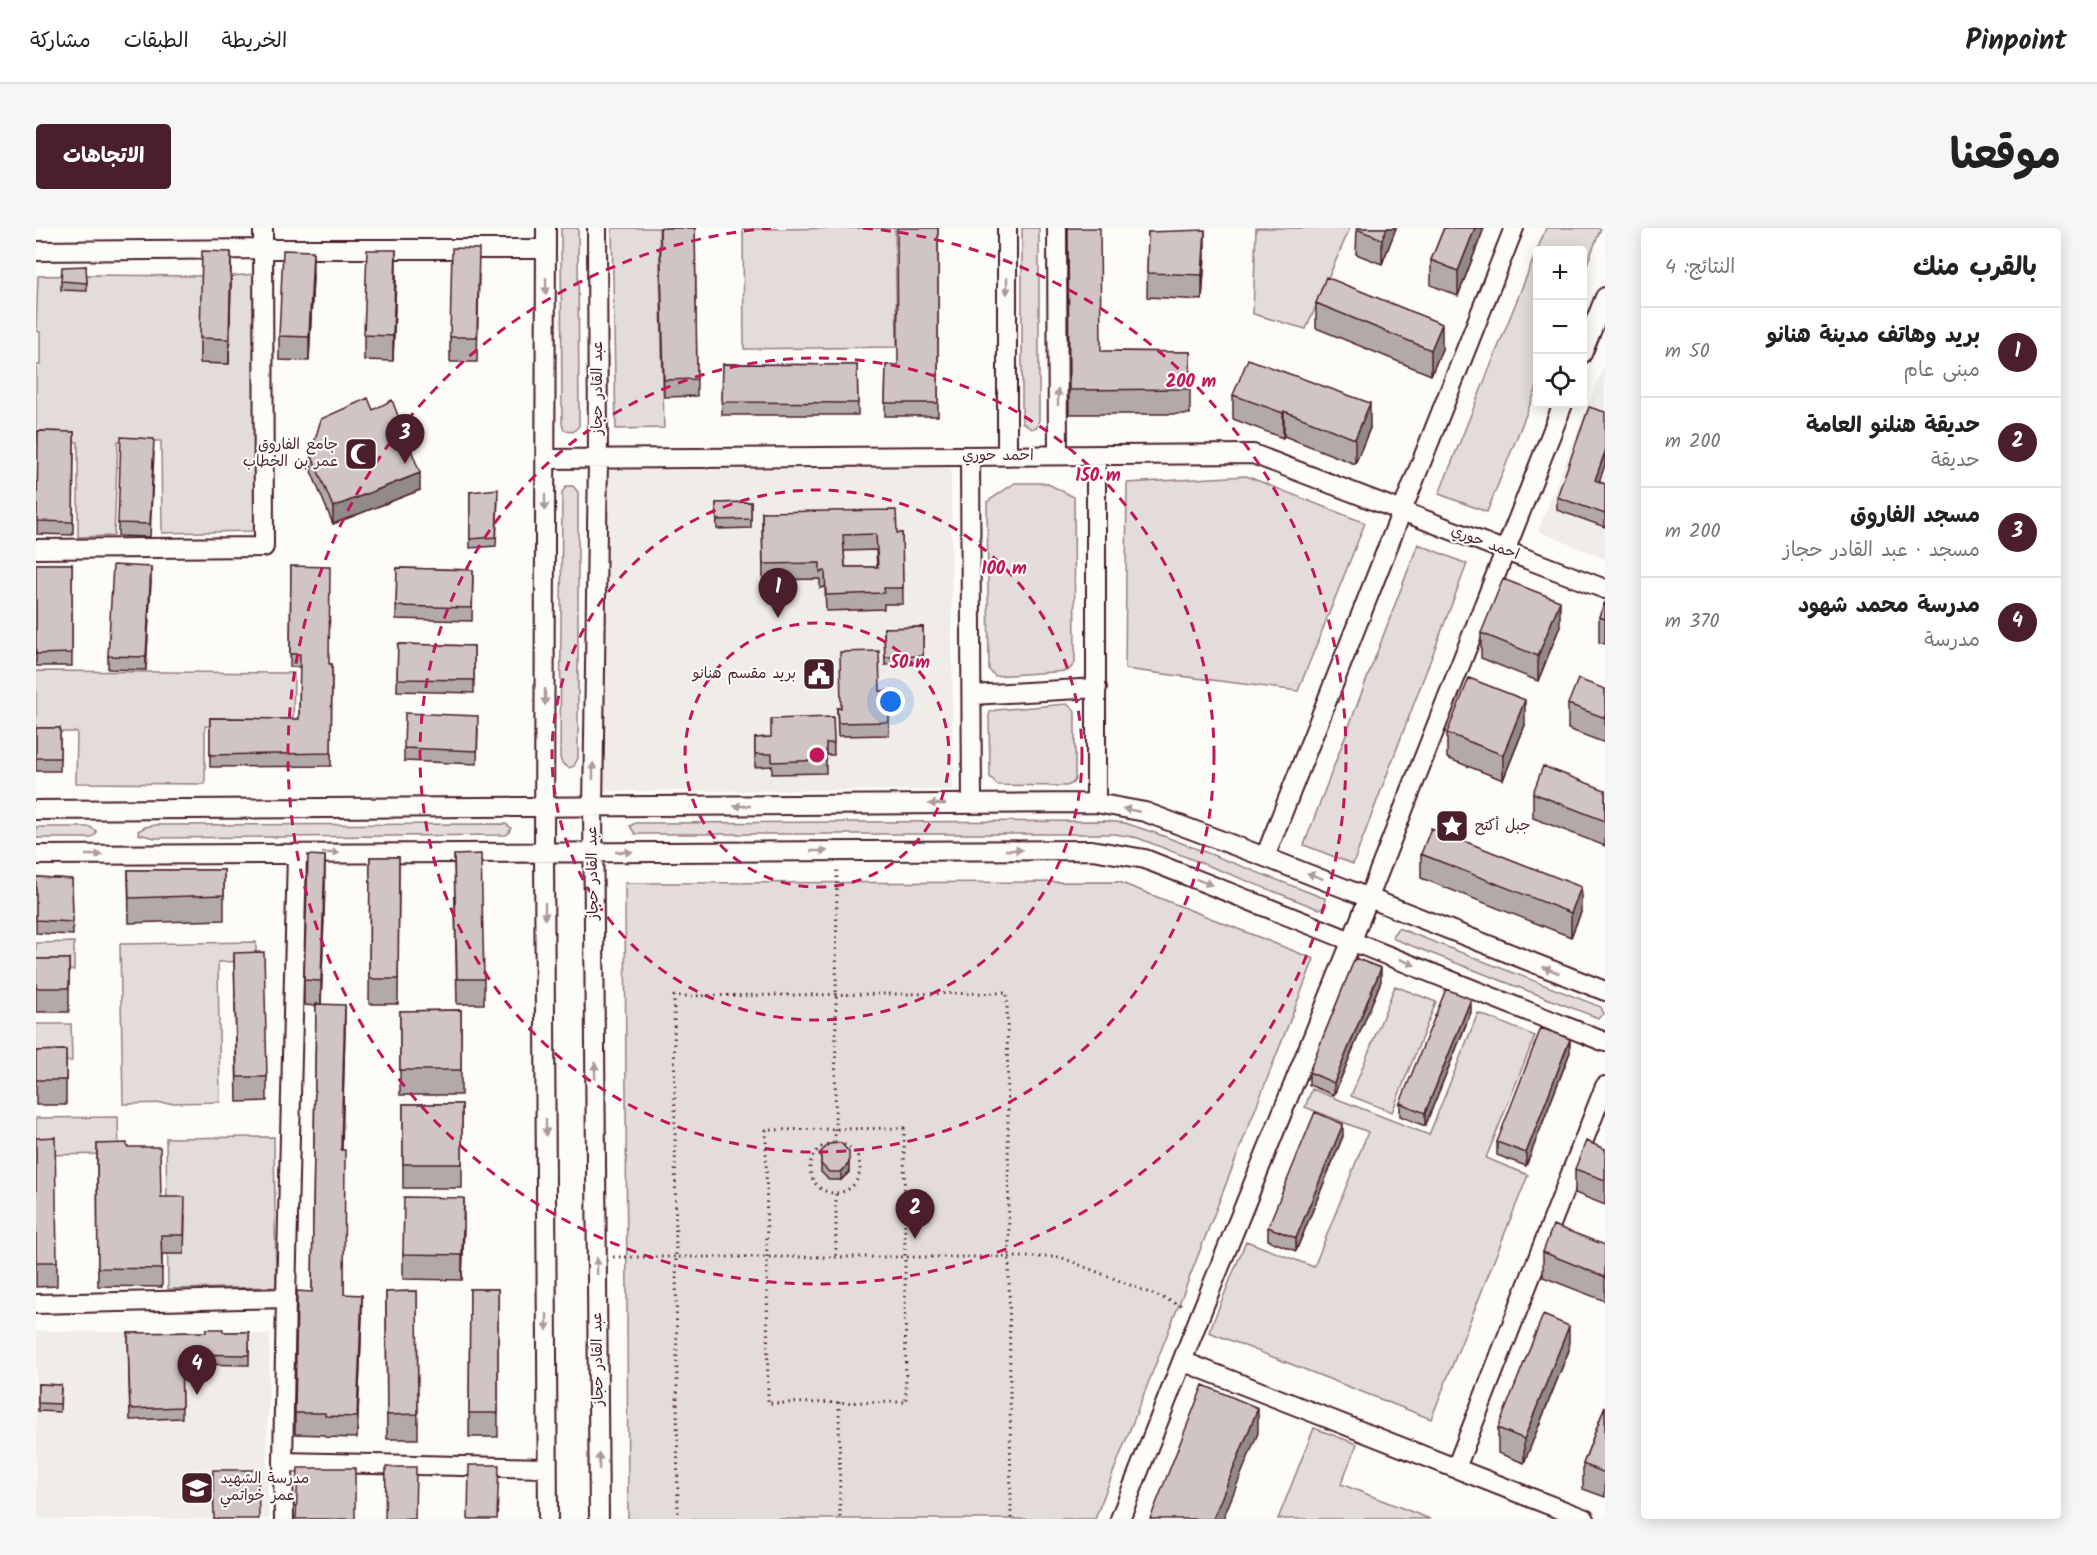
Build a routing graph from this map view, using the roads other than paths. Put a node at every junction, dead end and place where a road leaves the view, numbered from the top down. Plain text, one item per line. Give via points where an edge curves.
1 (263, 228) edge
2 (546, 228) edge
3 (597, 228) edge
4 (1007, 228) edge
5 (1057, 228) edge
6 (1514, 228) edge
7 (263, 249) junction
8 (546, 249) junction
9 (36, 251) edge
10 (1605, 297) edge
11 (1587, 342) edge
12 (1561, 408) edge
13 (1058, 455) junction
14 (1096, 455) junction
15 (970, 456) junction
16 (1007, 456) junction
17 (546, 459) junction
18 (598, 459) junction
19 (1402, 511) junction
20 (36, 549) edge
21 (1505, 551) junction
22 (1605, 589) edge
23 (1097, 688) junction
24 (972, 695) junction
25 (1096, 803) junction
26 (972, 804) junction
27 (544, 807) junction
28 (592, 807) junction
29 (36, 810) edge
30 (544, 852) junction
31 (593, 852) junction
32 (297, 854) junction
33 (36, 855) edge
34 (1265, 857) junction
35 (1369, 898) junction
36 (1352, 940) junction
37 (1605, 991) edge
38 (1605, 1042) edge
39 (1605, 1086) edge
40 (286, 1298) junction
41 (36, 1304) edge
42 (1182, 1360) junction
43 (283, 1462) junction
44 (548, 1468) junction
45 (1456, 1468) junction
46 (284, 1519) edge
47 (548, 1519) edge
48 (599, 1519) edge
49 (1120, 1519) edge
50 (1585, 1519) edge

1 - 7 street
2 - 8 street
3 - 18 street, عبد القادر حجاز
4 -> 16 street
13 -> 5 street
6 - 19 street
7 - 8 street
7 - 9 street
7 - 20 street via 264,547
8 -> 17 street
10 - 11 street
12 - 21 street
13 - 14 street, احمد حوري
13 - 16 street, احمد حوري
14 - 19 street, احمد حوري via 1253,454
14 - 23 street
15 - 16 street, احمد حوري
15 - 18 street, احمد حوري
15 - 24 street
17 - 18 street, احمد حوري
17 -> 27 street
28 -> 18 street, عبد القادر حجاز
19 - 21 street, احمد حوري
19 - 34 street
21 - 22 street, احمد حوري
21 - 35 street
23 - 24 street
23 - 25 street
24 - 26 street
25 - 26 street
34 -> 25 street via 1145,813
26 -> 28 street
27 - 28 street
27 - 29 street
27 - 30 street
28 - 31 street, عبد القادر حجاز
30 - 31 street
32 -> 30 street
30 -> 44 street
31 -> 36 street via 1103,851 1145,859
48 -> 31 street, عبد القادر حجاز
33 -> 32 street
32 - 40 street
35 -> 34 street
35 - 36 street
37 -> 35 street
36 -> 38 street
36 - 42 street
39 - 45 street
40 - 41 street
40 - 43 street
42 - 45 street
42 - 49 street
43 - 44 street
43 - 46 street
44 - 47 street
45 - 50 street

